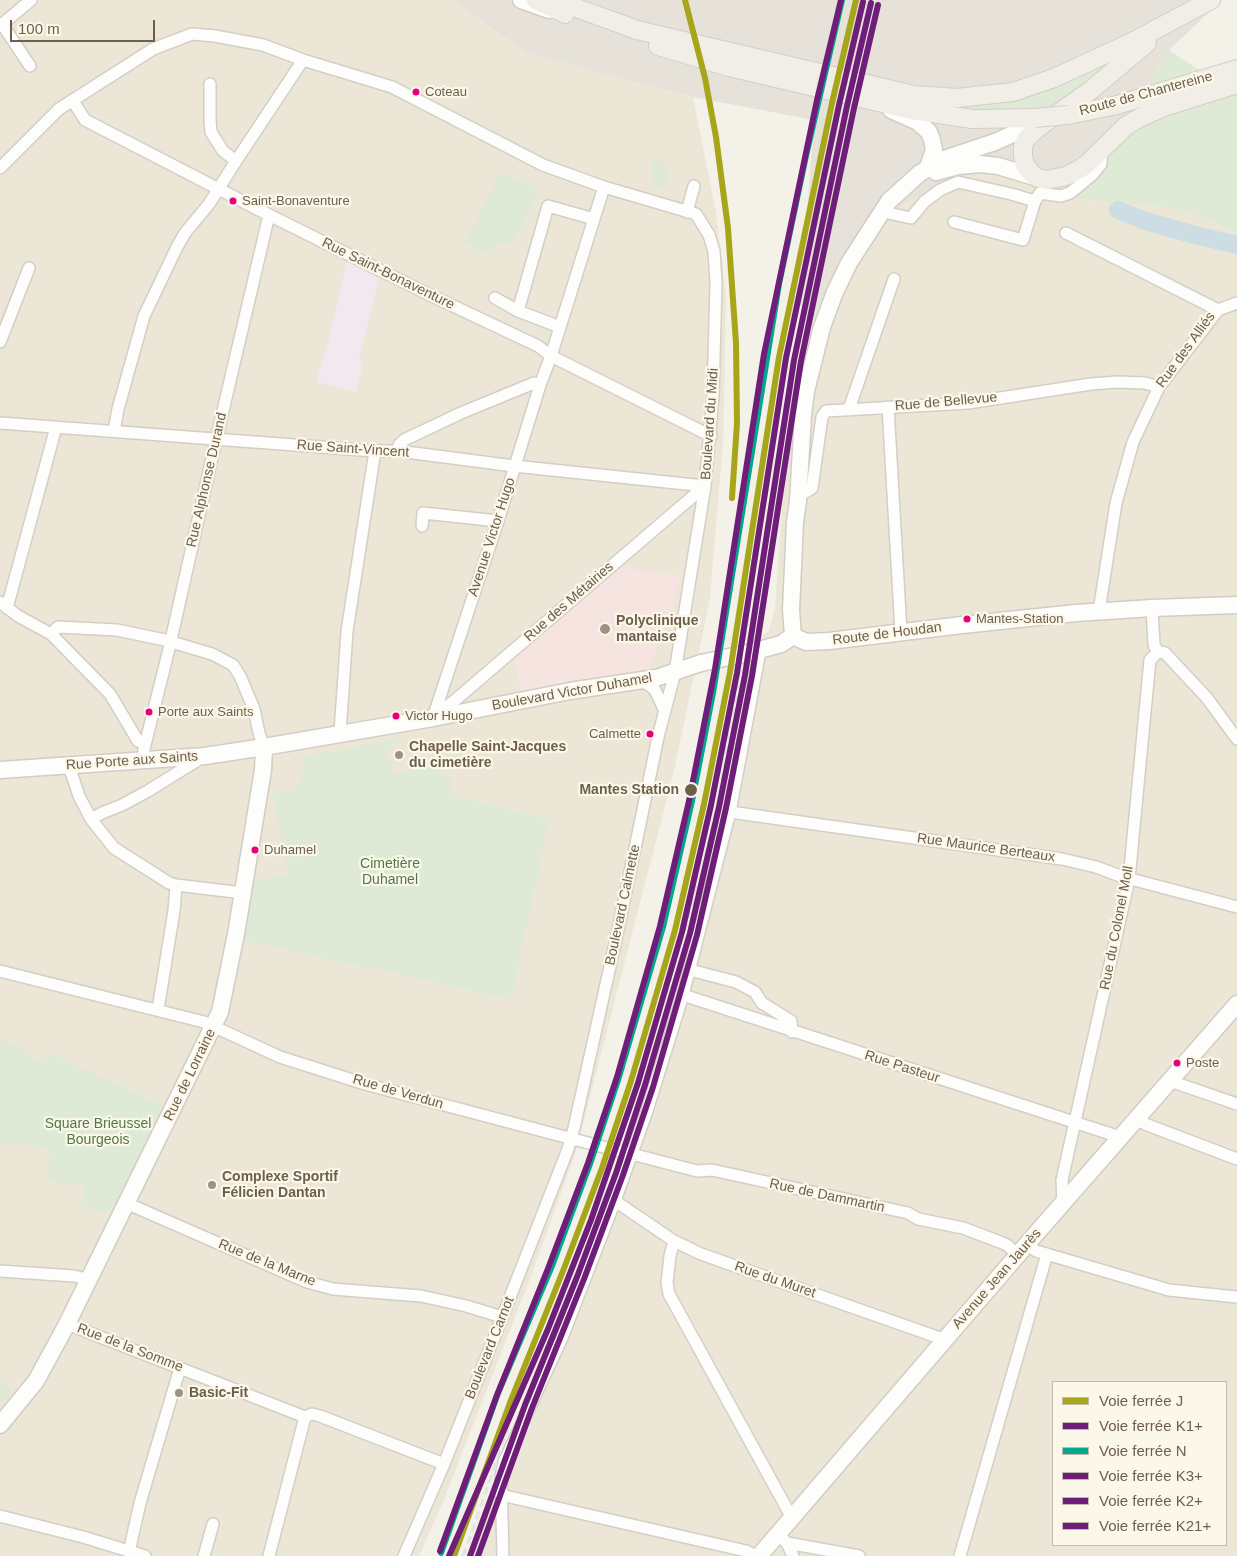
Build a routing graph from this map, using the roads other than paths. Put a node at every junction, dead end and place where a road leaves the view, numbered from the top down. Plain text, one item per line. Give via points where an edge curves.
1 (31, 0) edge
2 (520, 0) edge
3 (536, 0) edge
4 (573, 0) edge
5 (1210, 0) edge
6 (557, 6) edge
7 (1183, 16) junction
8 (3, 20) edge
9 (655, 35) junction
10 (303, 60) junction
11 (30, 66) dead end
12 (1237, 70) edge
13 (210, 84) dead end
14 (1237, 84) edge
15 (73, 101) junction
16 (870, 101) junction
17 (1072, 108) junction
18 (236, 161) junction
19 (928, 167) junction
20 (0, 168) edge
21 (694, 186) dead end
22 (604, 187) junction
23 (219, 190) junction
24 (1037, 191) junction
25 (886, 210) junction
26 (688, 212) junction
27 (269, 215) junction
28 (594, 219) junction
29 (954, 222) dead end
30 (1066, 233) dead end
31 (29, 268) dead end
32 (894, 279) dead end
33 (495, 298) dead end
34 (1237, 303) edge
35 (1218, 310) junction
36 (518, 311) junction
37 (560, 328) junction
38 (0, 342) edge
39 (551, 356) junction
40 (540, 386) junction
41 (1159, 387) junction
42 (888, 408) junction
43 (849, 409) junction
44 (0, 423) edge
45 (56, 428) junction
46 (114, 432) junction
47 (711, 436) junction
48 (216, 439) junction
49 (376, 451) junction
50 (398, 451) junction
51 (514, 466) junction
52 (705, 486) junction
53 (798, 496) junction
54 (498, 521) junction
55 (422, 526) dead end
56 (3, 605) edge
57 (1237, 605) edge
58 (1152, 608) junction
59 (1099, 611) junction
60 (793, 630) junction
61 (901, 632) junction
62 (51, 634) junction
63 (170, 642) junction
64 (756, 651) junction
65 (1158, 652) junction
66 (675, 672) junction
67 (636, 681) junction
68 (443, 686) junction
69 (461, 695) junction
70 (665, 711) junction
71 (433, 718) junction
72 (340, 733) junction
73 (1237, 739) edge
74 (264, 747) junction
75 (144, 752) junction
76 (205, 756) junction
77 (69, 766) junction
78 (0, 770) edge
79 (730, 812) junction
80 (91, 819) junction
81 (1129, 879) junction
82 (176, 885) junction
83 (243, 893) junction
84 (1237, 907) edge
85 (690, 970) junction
86 (0, 971) edge
87 (683, 995) junction
88 (1237, 1004) edge
89 (158, 1009) junction
90 (213, 1027) junction
91 (792, 1032) junction
92 (1170, 1081) junction
93 (1237, 1104) edge
94 (1136, 1119) junction
95 (1076, 1122) junction
96 (1120, 1138) junction
97 (571, 1139) junction
98 (619, 1151) joint
99 (631, 1154) junction
100 (1237, 1159) edge
101 (615, 1201) junction
102 (126, 1203) junction
103 (1063, 1203) junction
104 (674, 1241) junction
105 (1023, 1250) junction
106 (1047, 1254) junction
107 (0, 1271) edge
108 (90, 1280) junction
109 (1237, 1297) edge
110 (502, 1317) junction
111 (68, 1324) junction
112 (944, 1341) junction
113 (180, 1368) junction
114 (305, 1417) junction
115 (0, 1425) edge
116 (444, 1464) junction
117 (501, 1495) junction
118 (0, 1516) edge
119 (792, 1518) junction
120 (212, 1524) dead end
121 (782, 1539) junction
122 (129, 1552) junction
123 (145, 1556) edge
124 (204, 1556) edge
125 (269, 1556) edge
126 (404, 1556) edge
127 (502, 1556) edge
128 (758, 1556) edge
129 (793, 1556) edge
130 (859, 1556) edge
131 (960, 1556) edge

1 - 8 street
2 - 6 main road via 542,9
3 - 6 main road
4 - 9 main road
5 - 7 main road
6 - 9 main road
6 - 16 main road, Route de Chantereine via 627,36 679,53
7 - 9 main road via 1043,83 1007,93 957,98 914,95
7 - 17 main road via 1134,53
8 - 11 street
10 - 15 street via 236,38 192,34 153,49
10 - 18 street
10 - 22 street via 392,87 543,165
12 - 17 main road, Route de Chantereine via 1117,105
13 - 18 street via 211,132 223,151
14 - 24 main road via 1152,111 1126,126 1088,163 1073,173 1051,180
15 - 20 street via 59,109
15 - 23 street, Rue Saint-Bonaventure via 85,120
16 - 17 main road, Route de Chantereine, bridge via 972,119 1035,118
16 - 19 main road via 918,122 926,129 934,145
17 - 19 main road
17 - 24 main road via 1032,132 1025,142 1024,160
18 - 23 street
19 - 25 main road via 908,182
21 - 26 street
22 - 26 street
22 - 28 street, Avenue Victor Hugo
23 - 27 street, Rue Saint-Bonaventure
23 - 46 street via 176,247 144,316
24 - 25 street via 1012,194 958,182 924,202 911,218
24 - 25 main road via 991,165 946,168 925,178
24 - 29 street via 1023,240
25 - 53 main road via 849,263 835,292 816,348 802,415
26 - 47 street, Boulevard du Midi via 696,214 704,225 714,251
27 - 39 street, Rue Saint-Bonaventure via 538,346
27 - 48 street, Rue Alphonse Durand
28 - 36 street via 548,206
28 - 37 street, Avenue Victor Hugo
30 - 35 street, Rue des Alliés
31 - 38 street
32 - 43 street
33 - 36 street
34 - 35 street
35 - 41 street, Rue des Alliés
36 - 37 street
37 - 39 street, Avenue Victor Hugo
39 - 40 street, Avenue Victor Hugo
39 - 47 street, Rue Saint-Bonaventure
40 - 50 street via 534,383 461,413 404,440
40 - 51 street, Avenue Victor Hugo
41 - 42 street, Rue de Bellevue via 1145,383 1091,384 968,403
41 - 59 street, Rue des Alliés via 1133,442 1116,503
42 - 43 street, Rue de Bellevue
42 - 61 street
43 - 53 street, Rue de Bellevue via 826,410 822,417 812,488
44 - 45 street, Rue Saint-Vincent
45 - 46 street, Rue Saint-Vincent
45 - 56 street
46 - 48 street, Rue Saint-Vincent
47 - 52 street, Boulevard du Midi
48 - 49 street, Rue Saint-Vincent
48 - 63 street, Rue Alphonse Durand
49 - 50 street, Rue Saint-Vincent
49 - 72 street via 347,631
50 - 51 street, Rue Saint-Vincent
51 - 52 street, Rue Saint-Vincent
51 - 54 street, Avenue Victor Hugo
52 - 66 street, Boulevard du Midi
52 - 69 street, Rue des Métairies
53 - 60 main road via 791,603
54 - 55 street via 423,513
54 - 68 street, Avenue Victor Hugo
56 - 62 street
57 - 58 main road, Route de Houdan
58 - 59 main road, Route de Houdan
58 - 65 street via 1154,644
59 - 61 main road, Route de Houdan
60 - 61 main road, Route de Houdan via 799,640 815,642
60 - 64 main road via 781,644
62 - 63 street via 58,627 117,630
62 - 75 street via 110,694
63 - 74 street via 212,654 233,665 254,709
63 - 75 street, Rue Alphonse Durand
64 - 66 main road, Boulevard Victor Duhamel, bridge
64 - 79 street
65 - 73 street via 1165,654 1207,698
65 - 81 street, Rue du Colonel Moll via 1150,660
66 - 67 main road, Boulevard Victor Duhamel
66 - 70 street, Boulevard Calmette
67 - 70 street via 652,687
67 - 71 main road, Boulevard Victor Duhamel
68 - 69 street via 450,693
68 - 71 street, Avenue Victor Hugo
69 - 71 street, Rue des Métairies
70 - 97 street, Boulevard Calmette
71 - 72 main road, Boulevard Victor Duhamel
72 - 74 main road, Boulevard Victor Duhamel
74 - 76 main road, Rue Porte aux Saints
74 - 83 main road, Rue de Lorraine
75 - 76 main road, Rue Porte aux Saints
75 - 77 main road, Rue Porte aux Saints
76 - 80 street via 148,791
77 - 78 main road, Rue Porte aux Saints
77 - 80 street
79 - 81 street, Rue Maurice Berteaux via 1062,860 1096,867
79 - 85 street
80 - 82 street via 114,848
81 - 84 street, Rue Maurice Berteaux
81 - 95 street, Rue du Colonel Moll
82 - 83 street
82 - 89 street
83 - 90 main road, Rue de Lorraine via 220,1012
85 - 87 street
85 - 91 street via 736,982 755,992 762,1002 791,1021
86 - 89 street, Rue de Verdun
87 - 91 street, Rue Pasteur
87 - 99 street
88 - 92 main road, Avenue Jean Jaurès
89 - 90 street, Rue de Verdun
90 - 97 street, Rue de Verdun via 280,1057 365,1084
90 - 102 main road, Rue de Lorraine
91 - 95 street, Rue Pasteur
92 - 93 street
92 - 94 main road, Avenue Jean Jaurès
94 - 96 main road, Avenue Jean Jaurès
94 - 100 street
95 - 96 street, Rue Pasteur
95 - 103 street, Rue du Colonel Moll via 1062,1180
96 - 103 main road, Avenue Jean Jaurès
97 - 98 street, Rue de Verdun, bridge
97 - 110 street, Boulevard Carnot
98 - 99 street, Rue de Dammartin
99 - 101 street
99 - 105 street, Rue de Dammartin via 697,1171 712,1170 908,1213 918,1219 964,1228
101 - 104 street, Rue du Muret
101 - 117 street via 562,1338 504,1462
102 - 108 main road, Rue de Lorraine
102 - 110 street, Rue de la Marne via 307,1282 333,1288 421,1296
103 - 105 main road, Avenue Jean Jaurès
104 - 112 street, Rue du Muret via 701,1254
104 - 119 street via 667,1283 669,1294
105 - 106 street, Rue de Dammartin
105 - 112 main road, Avenue Jean Jaurès
106 - 109 street, Rue de Dammartin via 1169,1290
106 - 131 street
107 - 108 street
108 - 111 main road, Rue de Lorraine
110 - 116 street, Boulevard Carnot
111 - 113 street, Rue de la Somme
111 - 115 main road, Rue de Lorraine via 36,1381
112 - 119 main road, Avenue Jean Jaurès
113 - 114 street, Rue de la Somme
113 - 122 street
114 - 116 street, Rue de la Somme via 312,1414 320,1416
114 - 125 street
116 - 126 street, Boulevard Carnot
117 - 127 street
117 - 128 street
118 - 122 street
119 - 121 main road, Avenue Jean Jaurès
120 - 124 street
121 - 128 main road, Avenue Jean Jaurès
121 - 129 street
121 - 130 street
122 - 123 street

